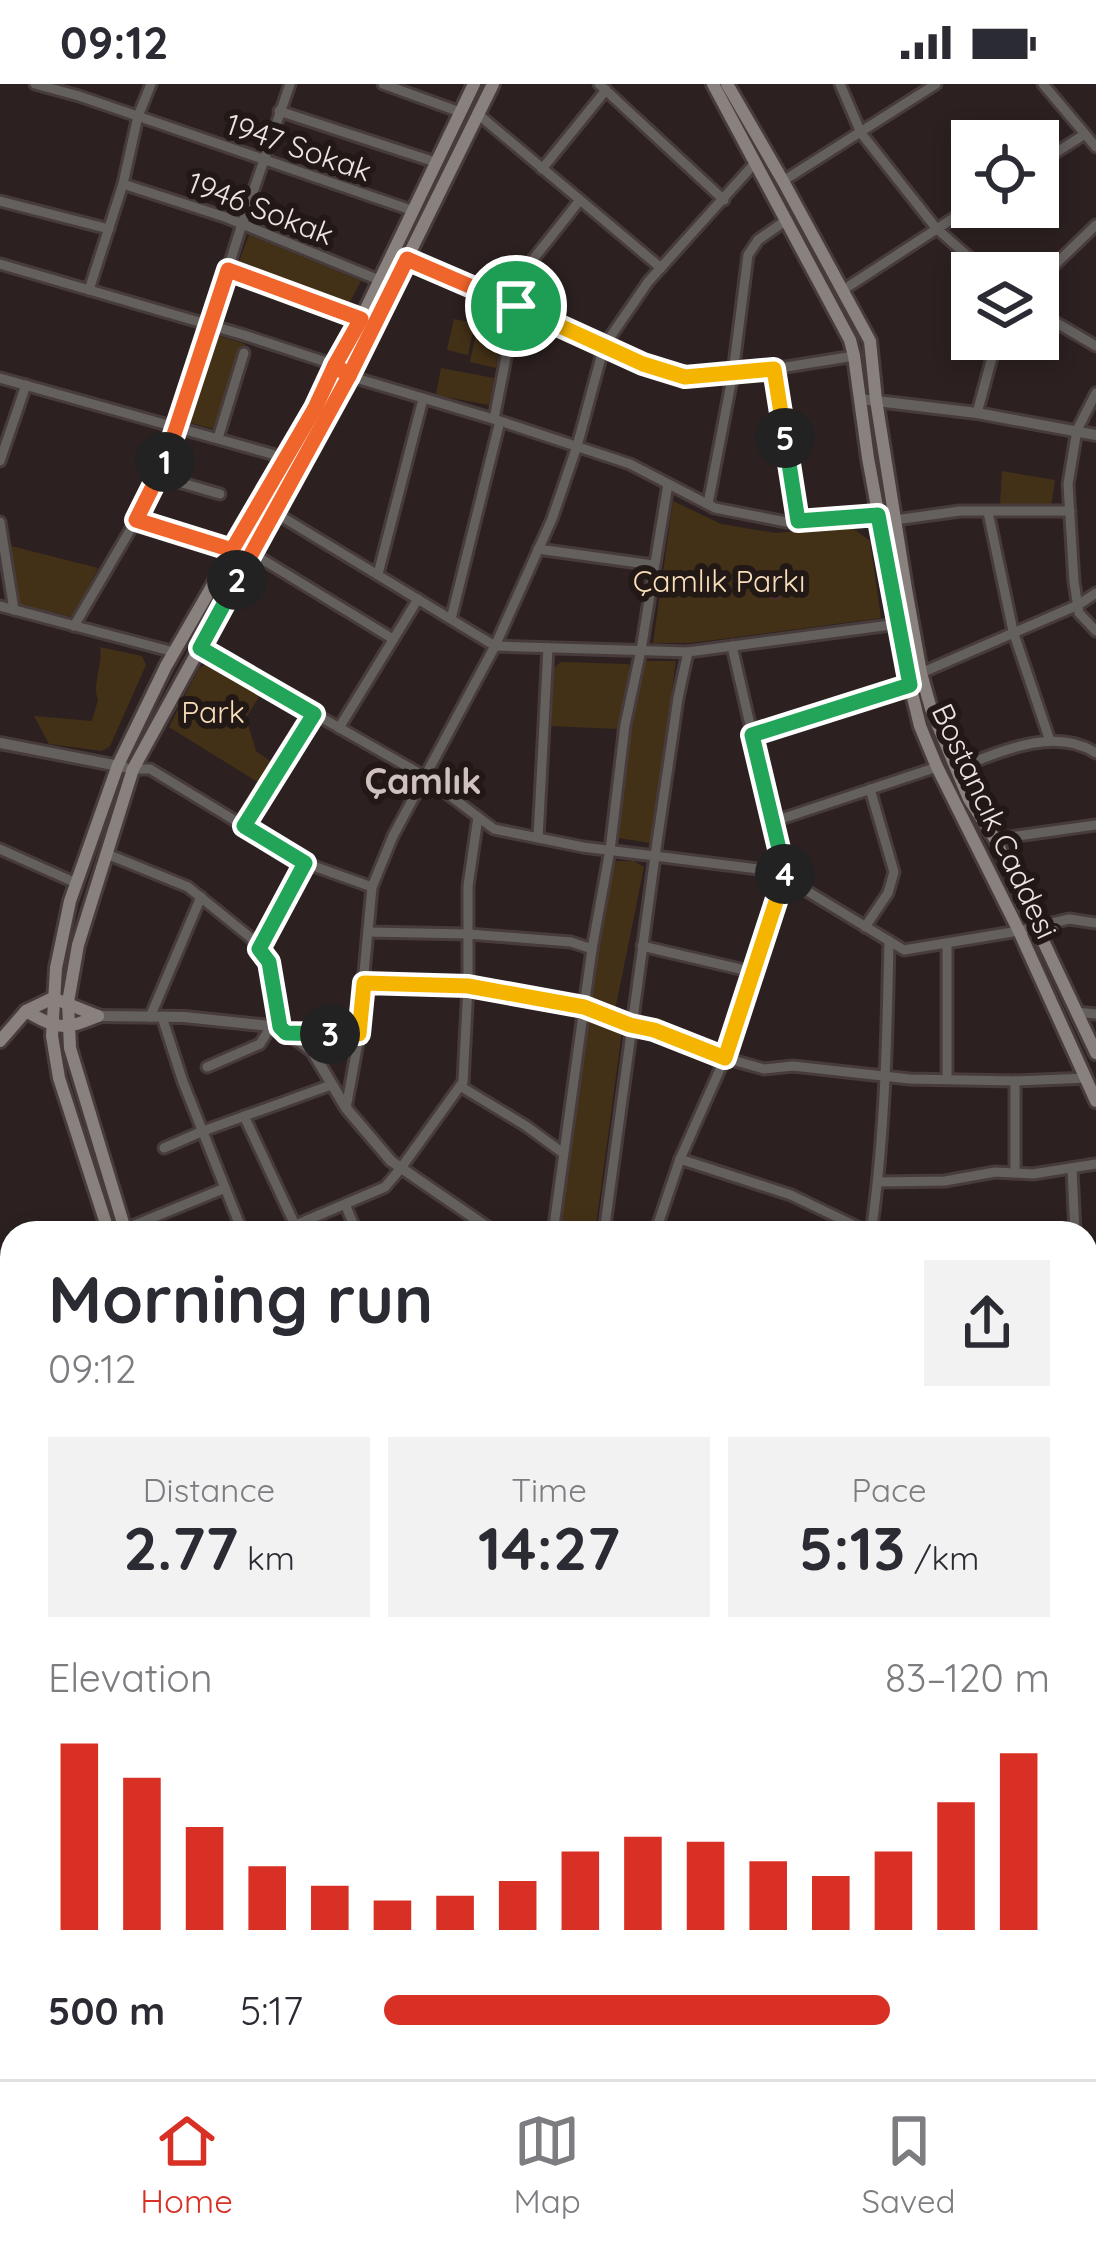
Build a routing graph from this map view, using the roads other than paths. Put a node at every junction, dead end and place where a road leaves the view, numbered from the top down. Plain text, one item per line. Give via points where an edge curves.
1 (34, 84) edge
2 (151, 84) edge
3 (290, 84) edge
4 (383, 84) edge
5 (474, 84) edge
6 (493, 84) edge
7 (709, 84) edge
8 (731, 84) edge
9 (840, 84) edge
10 (936, 84) edge
11 (1043, 84) edge
12 (603, 87) edge
13 (279, 111) junction
14 (460, 112) junction
15 (478, 115) junction
16 (138, 116) junction
17 (861, 133) junction
18 (1084, 134) junction
19 (1096, 147) edge
20 (1059, 150) edge
21 (263, 160) junction
22 (435, 162) junction
23 (754, 164) junction
24 (542, 169) junction
25 (783, 181) junction
26 (123, 184) junction
27 (580, 200) junction
28 (724, 200) junction
29 (0, 201) edge
30 (411, 210) junction
31 (951, 219) edge
32 (785, 220) junction
33 (242, 224) junction
34 (1096, 225) edge
35 (936, 228) junction
36 (109, 229) junction
37 (963, 252) edge
38 (407, 259) junction
39 (1059, 261) edge
40 (0, 264) edge
41 (661, 268) junction
42 (228, 270) junction
43 (379, 280) junction
44 (89, 290) junction
45 (843, 290) junction
46 (516, 306) junction
47 (361, 319) junction
48 (1059, 324) edge
49 (211, 325) junction
50 (604, 346) junction
51 (1096, 346) edge
52 (244, 352) dead end
53 (854, 356) junction
54 (991, 360) edge
55 (335, 365) junction
56 (774, 369) junction
57 (733, 373) junction
58 (349, 376) junction
59 (0, 378) edge
60 (26, 385) junction
61 (1096, 393) edge
62 (423, 399) junction
63 (860, 399) junction
64 (876, 400) junction
65 (977, 413) junction
66 (497, 420) junction
67 (178, 426) junction
68 (1077, 430) junction
69 (1096, 435) edge
70 (218, 438) junction
71 (577, 446) junction
72 (286, 458) junction
73 (0, 461) edge
74 (158, 476) junction
75 (668, 484) junction
76 (220, 494) dead end
77 (708, 504) junction
78 (1070, 511) junction
79 (274, 512) junction
80 (988, 512) junction
81 (878, 515) junction
82 (136, 520) junction
83 (895, 520) junction
84 (798, 521) junction
85 (0, 522) edge
86 (538, 549) junction
87 (232, 550) junction
88 (251, 553) junction
89 (653, 565) junction
90 (378, 574) junction
91 (1096, 593) edge
92 (418, 599) junction
93 (1078, 605) junction
94 (0, 606) edge
95 (14, 610) junction
96 (452, 620) junction
97 (898, 624) junction
98 (74, 626) junction
99 (1013, 631) junction
100 (1096, 631) edge
101 (393, 639) junction
102 (495, 646) junction
103 (732, 646) junction
104 (200, 648) junction
105 (548, 648) junction
106 (641, 650) junction
107 (174, 652) junction
108 (688, 652) junction
109 (921, 673) junction
110 (910, 685) junction
111 (314, 714) junction
112 (339, 728) junction
113 (752, 735) junction
114 (1050, 741) junction
115 (0, 743) edge
116 (1096, 754) edge
117 (118, 765) junction
118 (937, 767) junction
119 (958, 768) junction
120 (134, 769) junction
121 (424, 776) junction
122 (870, 790) junction
123 (478, 817) junction
124 (772, 822) junction
125 (1096, 825) edge
126 (244, 826) junction
127 (538, 838) junction
128 (994, 839) junction
129 (0, 849) edge
130 (610, 850) junction
131 (107, 854) junction
132 (655, 856) junction
133 (305, 863) junction
134 (785, 878) junction
135 (76, 883) junction
136 (372, 887) junction
137 (201, 897) junction
138 (1096, 923) edge
139 (865, 926) junction
140 (1037, 927) junction
141 (1019, 931) junction
142 (368, 932) junction
143 (468, 934) junction
144 (889, 941) junction
145 (947, 943) junction
146 (641, 946) junction
147 (259, 949) junction
148 (592, 950) junction
149 (754, 972) junction
150 (364, 983) junction
151 (468, 986) junction
152 (61, 1000) junction
153 (584, 1007) junction
154 (26, 1011) junction
155 (1076, 1012) junction
156 (1096, 1014) edge
157 (98, 1016) junction
158 (156, 1017) junction
159 (630, 1025) junction
160 (61, 1027) junction
161 (279, 1029) junction
162 (359, 1034) junction
163 (0, 1041) edge
164 (1096, 1053) edge
165 (725, 1058) junction
166 (207, 1067) dead end
167 (886, 1076) junction
168 (1087, 1078) junction
169 (947, 1079) junction
170 (1015, 1081) junction
171 (331, 1085) junction
172 (460, 1086) junction
173 (1096, 1101) edge
174 (346, 1108) junction
175 (244, 1116) junction
176 (202, 1131) junction
177 (164, 1148) dead end
178 (563, 1153) junction
179 (680, 1159) junction
180 (1096, 1164) edge
181 (401, 1168) junction
182 (1072, 1168) junction
183 (1015, 1172) junction
184 (878, 1182) junction
185 (225, 1188) junction
186 (344, 1204) junction
187 (105, 1221) edge
188 (122, 1221) edge
189 (148, 1221) edge
190 (238, 1221) edge
191 (293, 1221) edge
192 (306, 1221) edge
193 (352, 1221) edge
194 (478, 1221) edge
195 (554, 1221) edge
196 (606, 1221) edge
197 (659, 1221) edge
198 (845, 1221) edge
199 (872, 1221) edge
200 (1074, 1221) edge

1 - 16 street, 1947 Sokak
2 - 16 street
3 - 13 street
4 - 14 street
5 - 14 main road
6 - 15 main road
7 - 23 main road, Bostancık Caddesi
8 - 25 main road, Bostancık Caddesi
9 - 17 street
10 - 17 street
11 - 18 street
12 - 24 street
12 - 28 street
13 - 21 street
13 - 22 street
14 - 22 main road
15 - 24 street
15 - 38 main road
16 - 21 street, 1947 Sokak
16 - 26 street
17 - 25 street
17 - 35 street
18 - 19 street
18 - 20 street
21 - 30 street, 1947 Sokak
21 - 33 street
22 - 30 main road
23 - 28 street
23 - 32 main road, Bostancık Caddesi
24 - 27 street
25 - 45 main road, Bostancık Caddesi
26 - 33 street, 1946 Sokak
26 - 36 street
27 - 41 street
27 - 46 street via 516,280
28 - 41 street
29 - 36 street
30 - 43 main road
31 - 35 street
32 - 53 main road, Bostancık Caddesi
32 - 57 street via 748,254
33 - 42 street
33 - 43 street, 1946 Sokak
34 - 39 street
35 - 37 street
35 - 45 street
36 - 44 street
38 - 46 street
38 - 58 main road
40 - 44 street
41 - 50 street
42 - 47 street
42 - 49 street
43 - 47 main road
44 - 49 street
45 - 64 main road, Bostancık Caddesi via 870,341
46 - 50 street
46 - 66 street
47 - 55 main road
48 - 51 street
49 - 55 street
49 - 67 street
50 - 57 street via 685,377
50 - 71 street
52 - 70 street
53 - 56 street
53 - 63 main road, Bostancık Caddesi
54 - 65 street
55 - 58 main road
55 - 72 main road
56 - 57 street
56 - 84 street
57 - 77 street
58 - 62 street
58 - 79 main road
59 - 60 street
60 - 67 street
60 - 73 street
61 - 68 street
62 - 66 street
62 - 90 street
63 - 64 street
63 - 81 main road, Bostancık Caddesi
64 - 65 street
64 - 83 main road, Bostancık Caddesi
65 - 68 street
66 - 71 street
66 - 96 street
67 - 70 street
67 - 74 street
68 - 69 street
68 - 78 street
70 - 72 street
71 - 75 street
71 - 86 street
72 - 87 main road
74 - 76 street
74 - 82 street
75 - 77 street
75 - 89 street
77 - 84 street
78 - 80 street
78 - 93 street
79 - 88 main road
79 - 90 street
80 - 83 street
80 - 99 street
81 - 84 street
81 - 97 main road, Bostancık Caddesi
82 - 87 street
82 - 98 street
83 - 109 main road, Bostancık Caddesi
85 - 95 street
86 - 89 street
86 - 102 street
87 - 107 main road
88 - 101 street
88 - 104 main road
89 - 106 street
90 - 92 street
91 - 93 street
92 - 96 street
92 - 101 street
93 - 99 street
93 - 100 street
94 - 95 street
95 - 98 street
96 - 102 street
97 - 103 street
97 - 110 main road, Bostancık Caddesi
98 - 107 street
99 - 109 street
99 - 114 street
101 - 112 street
102 - 105 street
102 - 121 street
103 - 108 street
103 - 113 street
104 - 111 street
104 - 120 main road
105 - 106 street
105 - 127 street
106 - 108 street
106 - 130 street
107 - 117 main road
108 - 132 street
109 - 119 main road, Bostancık Caddesi
110 - 113 street
110 - 118 main road, Bostancık Caddesi
111 - 112 street
111 - 126 street
112 - 121 street
113 - 124 street
114 - 116 street
114 - 119 street
115 - 117 street
117 - 120 street
117 - 135 main road
118 - 122 street
118 - 141 main road, Bostancık Caddesi
119 - 128 main road, Bostancık Caddesi
120 - 126 street via 149,769
120 - 131 main road
121 - 123 street
121 - 136 street
122 - 124 street
122 - 139 street via 894,872
123 - 127 street via 494,829
123 - 143 street
124 - 134 street
125 - 128 street
126 - 133 street
127 - 130 street
128 - 140 main road, Bostancık Caddesi
129 - 135 street
130 - 132 street
130 - 148 street
131 - 137 street
131 - 152 main road
132 - 134 street
132 - 146 street
133 - 136 street
133 - 147 street
134 - 139 street
134 - 149 street
135 - 152 main road via 56,968
136 - 142 street
137 - 147 street
137 - 158 street
138 - 140 street
139 - 144 street
140 - 141 street
140 - 155 main road, Bostancık Caddesi
141 - 145 street
141 - 168 main road, Bostancık Caddesi
142 - 143 street
142 - 150 street
143 - 148 street
143 - 151 street
144 - 145 street via 904,950
144 - 167 street
145 - 169 street
146 - 149 street
146 - 159 street
147 - 161 street via 269,962
148 - 153 street
149 - 165 street
150 - 151 street
150 - 162 street
151 - 153 street
151 - 172 street
152 - 154 main road
152 - 157 main road
152 - 160 main road
153 - 159 street
153 - 178 street
154 - 160 main road
154 - 163 main road
155 - 156 street
155 - 164 main road, Bostancık Caddesi
157 - 158 street
157 - 160 main road
158 - 161 street
158 - 176 street
159 - 165 street
159 - 196 street
160 - 187 main road via 59,1078
160 - 188 main road
161 - 162 street
161 - 166 street
161 - 171 street via 312,1052
162 - 174 street
165 - 167 street via 764,1069
165 - 179 street
167 - 169 street
167 - 184 street
168 - 170 street
168 - 173 main road, Bostancık Caddesi
169 - 170 street
170 - 183 street
171 - 174 street
171 - 175 street
172 - 178 street
172 - 181 street
174 - 181 street
175 - 176 street
175 - 191 street
176 - 177 street
176 - 185 street
178 - 195 street
179 - 197 street
179 - 198 street
180 - 182 street
181 - 186 street via 385,1186
181 - 194 street
182 - 183 street
182 - 200 street
183 - 184 street
184 - 199 street
185 - 189 street
185 - 190 street
186 - 192 street
186 - 193 street

